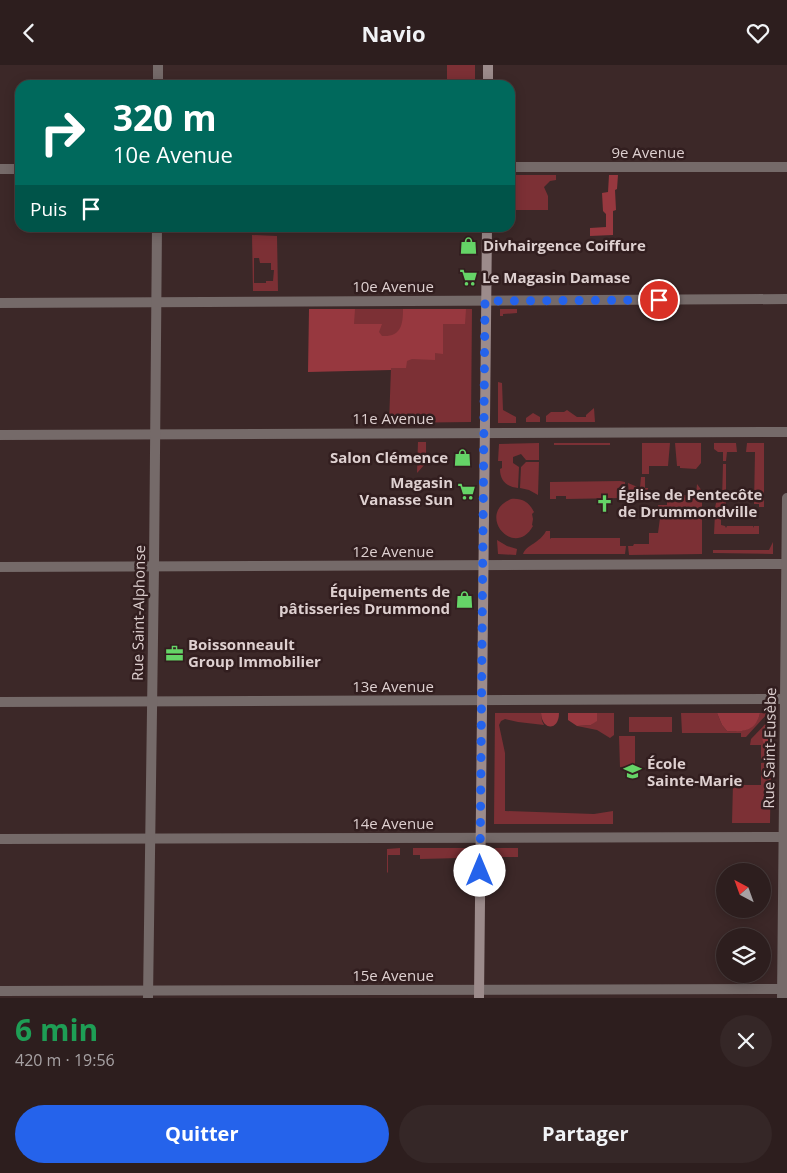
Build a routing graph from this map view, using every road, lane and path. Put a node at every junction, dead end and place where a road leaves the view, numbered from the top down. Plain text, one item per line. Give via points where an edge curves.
1 (158, 65) edge
2 (488, 65) edge
3 (158, 80) edge
4 (488, 80) edge
5 (515, 167) edge
6 (787, 167) edge
7 (0, 169) edge
8 (15, 169) edge
9 (157, 232) edge
10 (487, 232) edge
11 (787, 299) edge
12 (485, 301) junction
13 (156, 302) junction
14 (0, 303) edge
15 (787, 432) edge
16 (484, 433) junction
17 (0, 435) edge
18 (154, 435) junction
19 (787, 499) edge
20 (786, 564) edge
21 (483, 565) junction
22 (0, 567) edge
23 (154, 567) junction
24 (786, 699) edge
25 (152, 701) junction
26 (481, 701) junction
27 (0, 702) edge
28 (785, 837) edge
29 (150, 838) junction
30 (481, 838) junction
31 (0, 839) edge
32 (0, 991) edge
33 (784, 992) edge
34 (148, 994) edge
35 (479, 994) edge

1 - 3 street
2 - 4 street
5 - 6 street, 9e Avenue
7 - 8 street
9 - 13 street, Rue Saint-Alphonse
10 - 12 street
11 - 12 street, 10e Avenue
12 - 13 street, 10e Avenue
12 - 16 street
13 - 14 street, 10e Avenue
13 - 18 street, Rue Saint-Alphonse
15 - 16 street, 11e Avenue
16 - 18 street, 11e Avenue
16 - 21 street
17 - 18 street, 11e Avenue
18 - 23 street, Rue Saint-Alphonse
19 - 20 street, Rue Saint-Eusèbe
20 - 21 street, 12e Avenue
20 - 24 street, Rue Saint-Eusèbe
21 - 23 street, 12e Avenue
21 - 26 street
22 - 23 street, 12e Avenue
23 - 25 street, Rue Saint-Alphonse
24 - 26 street, 13e Avenue
24 - 28 street, Rue Saint-Eusèbe
25 - 26 street, 13e Avenue
25 - 27 street, 13e Avenue
25 - 29 street, Rue Saint-Alphonse
26 - 30 street
28 - 30 street, 14e Avenue
28 - 33 street, Rue Saint-Eusèbe
29 - 30 street, 14e Avenue
29 - 31 street, 14e Avenue
29 - 34 street, Rue Saint-Alphonse
30 - 35 street
32 - 34 street, 15e Avenue
33 - 35 street, 15e Avenue
34 - 35 street, 15e Avenue

